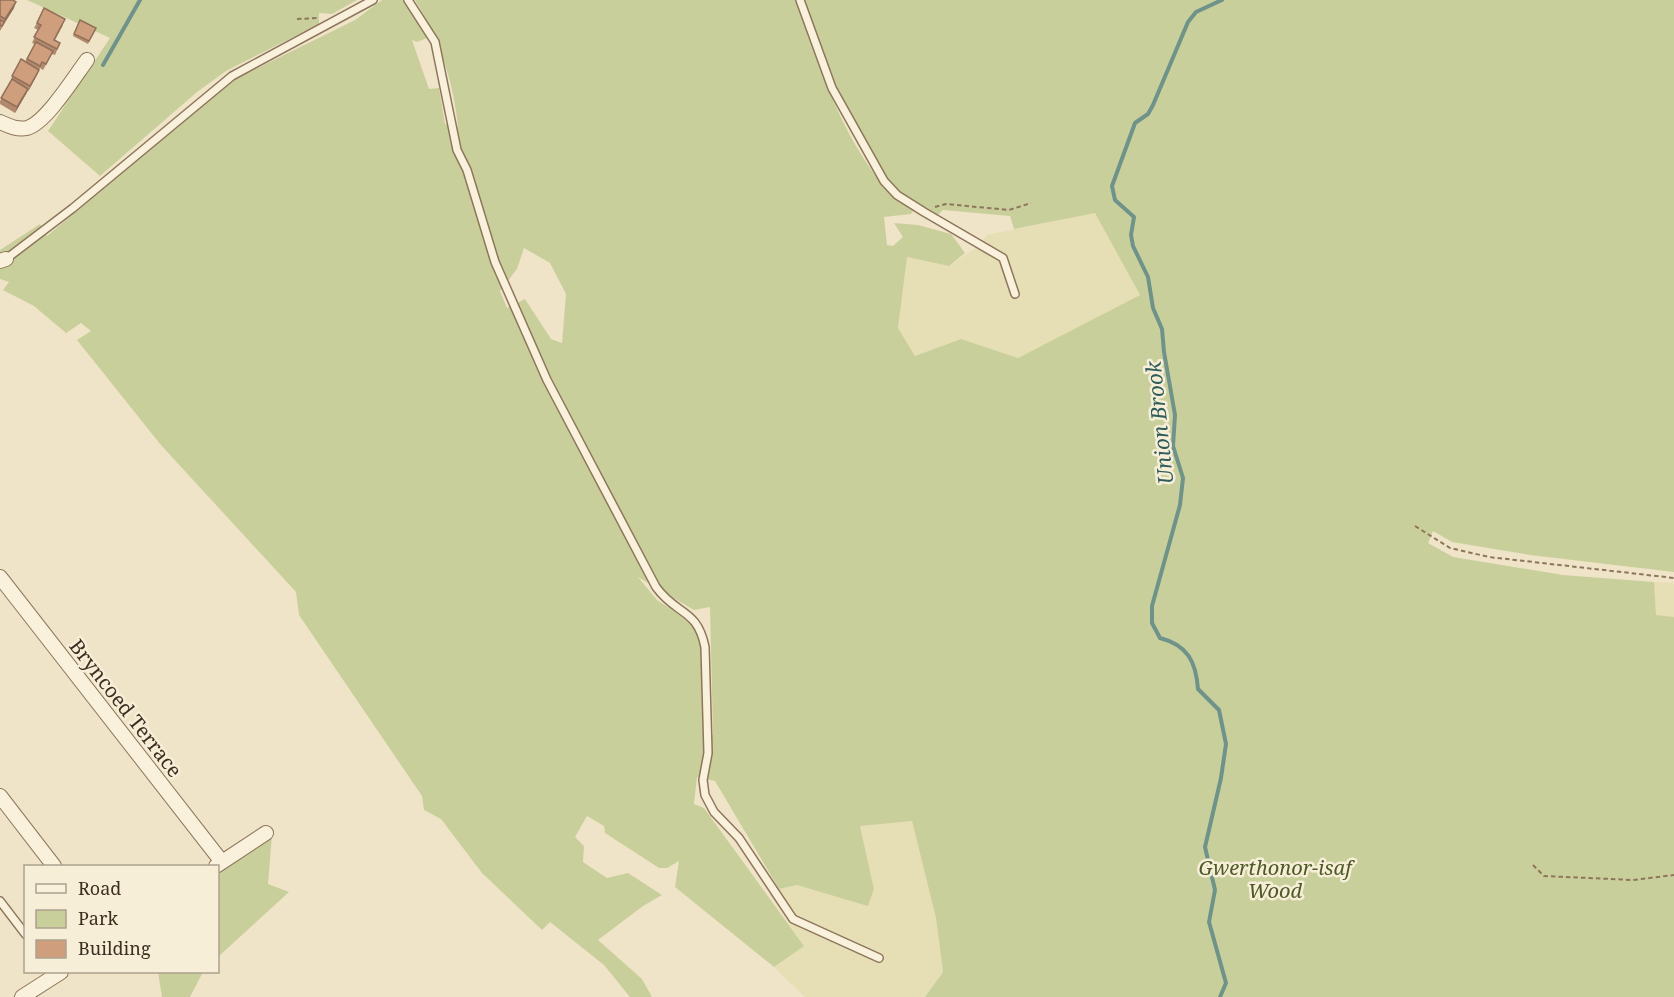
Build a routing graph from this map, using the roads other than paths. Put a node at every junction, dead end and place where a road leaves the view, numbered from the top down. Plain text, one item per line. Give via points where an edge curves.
1 (373, 0) edge
2 (408, 0) edge
3 (800, 0) edge
4 (87, 60) dead end
5 (0, 122) edge
6 (3, 260) edge
7 (1015, 294) dead end
8 (0, 577) edge
9 (0, 796) edge
10 (266, 833) dead end
11 (219, 864) edge
12 (52, 865) edge
13 (0, 901) edge
14 (24, 932) edge
15 (879, 958) dead end
16 (56, 973) edge
17 (22, 997) edge

1 - 6 lane via 232,76
2 - 15 lane via 435,42 457,150 467,170 495,262 547,380 656,587 672,605 697,621 702,632 708,753 703,780 710,803 793,918
3 - 7 lane via 832,88 873,164 897,195 1003,258
4 - 5 street via 74,68 41,121 28,128 12,128
8 - 11 street, Bryncoed Terrace
9 - 12 street
10 - 11 street
13 - 14 lane
16 - 17 street

